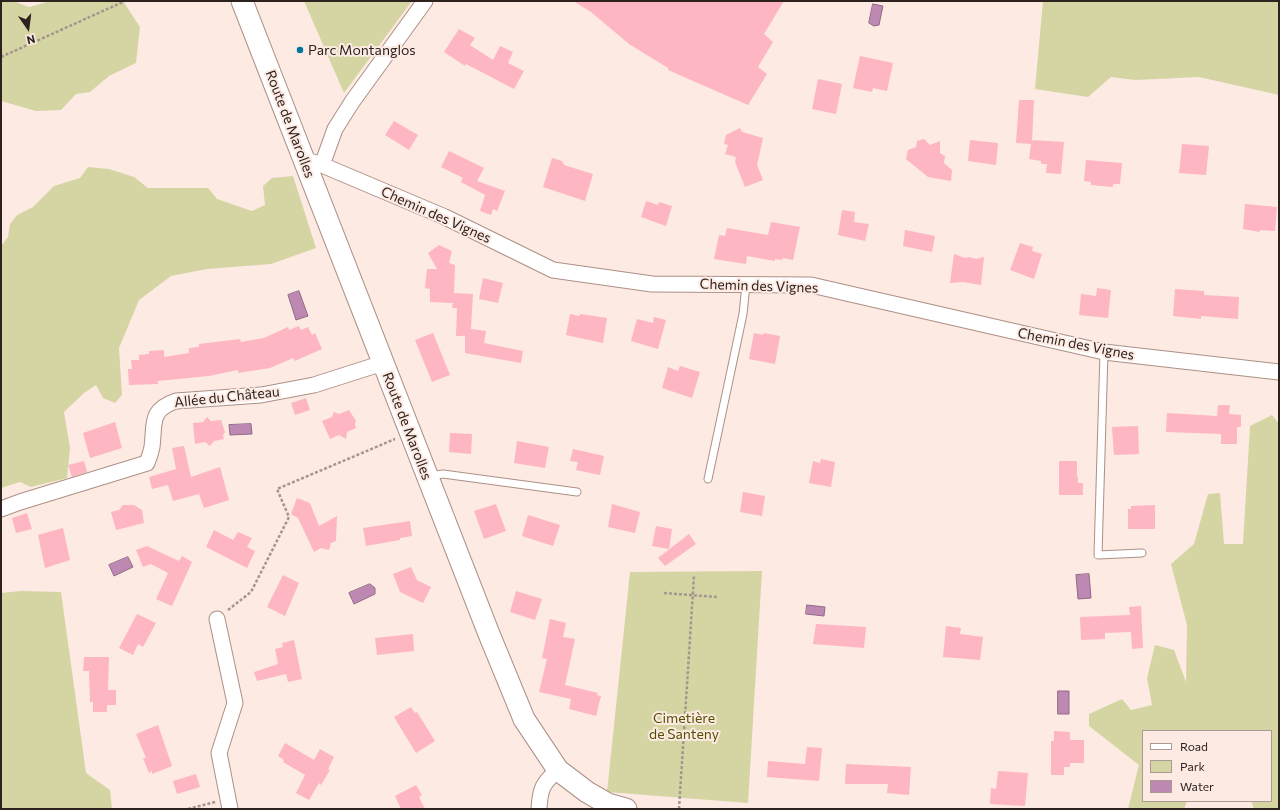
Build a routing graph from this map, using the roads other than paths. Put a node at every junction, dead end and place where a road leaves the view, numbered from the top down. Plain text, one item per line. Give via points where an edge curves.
1 (242, 1) edge
2 (425, 1) edge
3 (303, 159) junction
4 (322, 165) junction
5 (746, 284) junction
6 (1104, 352) junction
7 (383, 363) junction
8 (1279, 372) edge
9 (427, 476) junction
10 (708, 479) dead end
11 (577, 492) dead end
12 (1, 509) edge
13 (1142, 553) dead end
14 (217, 619) road end
15 (558, 770) junction
16 (229, 804) edge
17 (539, 809) edge
18 (626, 809) edge

1 - 3 street, Route de Marolles
2 - 4 street via 335,129
3 - 4 street, Chemin des Vignes
3 - 7 street, Route de Marolles
4 - 5 street, Chemin des Vignes via 445,217 553,270 652,284
5 - 6 street, Chemin des Vignes via 811,285
5 - 10 lane via 744,314
6 - 8 street, Chemin des Vignes
6 - 13 lane via 1098,555
7 - 9 street, Route de Marolles
7 - 12 street, Allée du Château via 314,385 261,395 176,400 164,404 157,413 152,430 152,448 147,463
9 - 11 lane via 443,474
9 - 15 street, Route de Marolles via 524,720
14 - 16 street via 236,703 218,753
15 - 17 street via 545,781
15 - 18 street, Route de Marolles via 587,792 608,804

